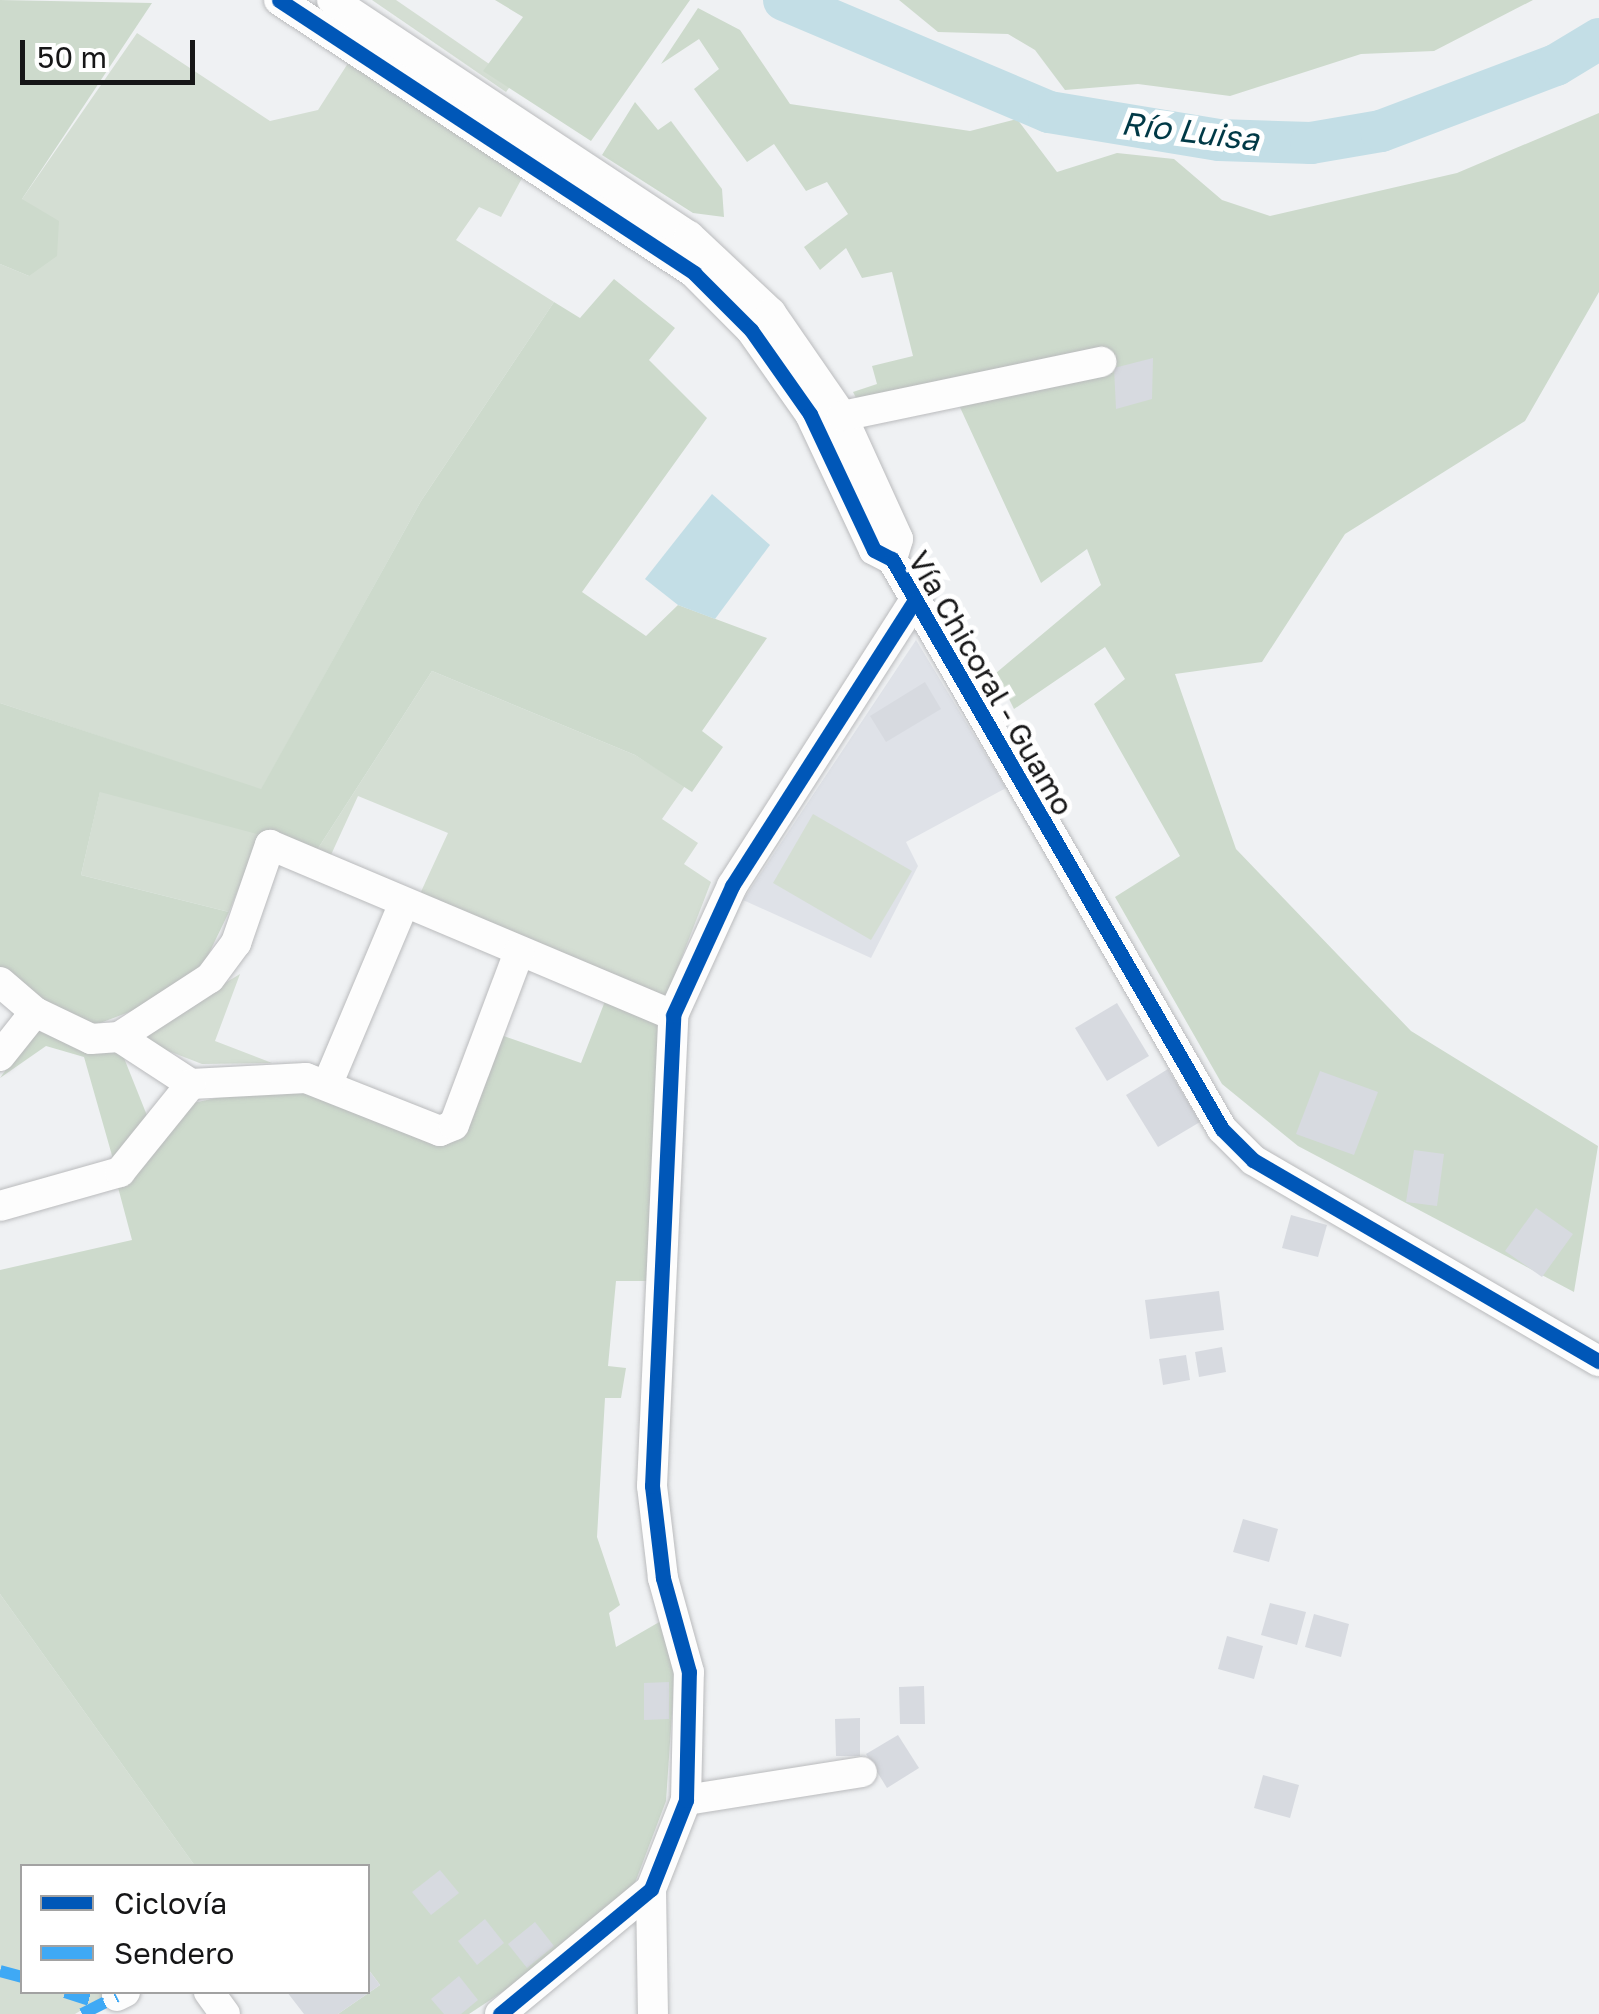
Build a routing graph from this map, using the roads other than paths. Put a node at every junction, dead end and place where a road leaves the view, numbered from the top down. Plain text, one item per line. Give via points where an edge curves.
1 (332, 0) edge
2 (293, 4) edge
3 (497, 128) junction
4 (1101, 362) dead end
5 (829, 410) junction
6 (914, 601) junction
7 (404, 903) junction
8 (519, 952) junction
9 (0, 982) edge
10 (35, 1012) junction
11 (673, 1015) junction
12 (119, 1037) junction
13 (0, 1056) edge
14 (328, 1082) junction
15 (191, 1084) junction
16 (0, 1206) edge
17 (1599, 1360) edge
18 (862, 1772) dead end
19 (686, 1800) junction
20 (651, 1889) junction
21 (513, 2011) edge
22 (653, 2014) edge

1 - 3 street, Vía Chicoral - Guamo
2 - 3 street, Vía Chicoral - Guamo
3 - 5 street, Vía Chicoral - Guamo via 644,226 708,252 771,313
4 - 5 street
5 - 6 street, Vía Chicoral - Guamo via 898,539 892,559
6 - 11 street via 732,886
6 - 17 street, Vía Chicoral - Guamo via 1222,1130 1253,1160
7 - 8 street
7 - 12 street via 270,845 236,943 210,978
7 - 14 street
8 - 11 street
8 - 14 street via 454,1125 440,1131
9 - 10 street
10 - 12 street via 91,1039
10 - 13 street
11 - 19 street via 652,1486 663,1578 690,1672
12 - 15 street
14 - 15 street via 233,1076
15 - 16 street via 120,1172
18 - 19 street
19 - 20 street
20 - 21 street
20 - 22 street

